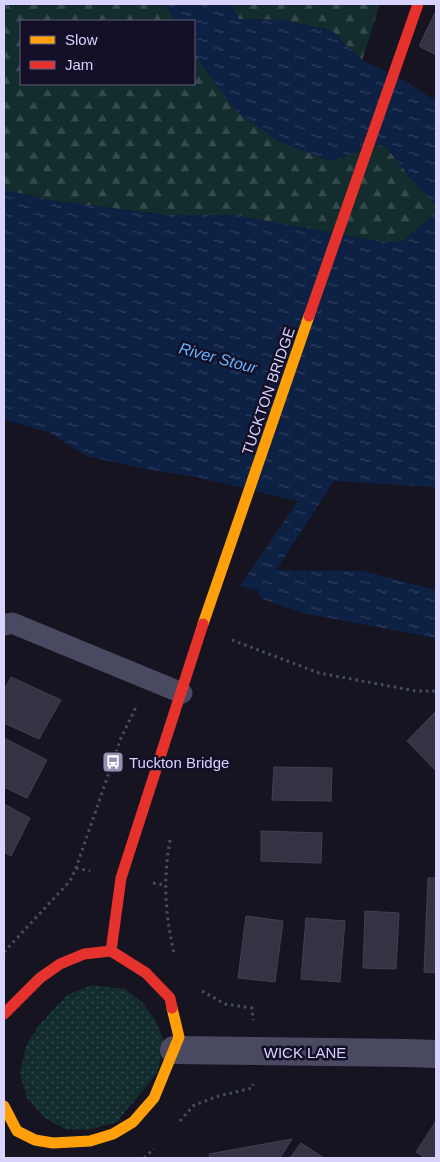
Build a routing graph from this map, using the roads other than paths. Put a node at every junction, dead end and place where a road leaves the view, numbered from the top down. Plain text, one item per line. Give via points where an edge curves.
1 (418, 4) edge
2 (8, 624) edge
3 (182, 693) junction
4 (111, 951) junction
5 (4, 1014) edge
6 (174, 1050) junction
7 (436, 1054) edge
8 (4, 1106) edge

1 - 3 main road, TUCKTON BRIDGE
2 - 3 lane
3 - 4 main road, TUCKTON BRIDGE via 120,878
4 - 5 main road via 83,954 67,960 45,973
4 - 6 main road via 146,973 170,998 180,1037
6 - 7 street, WICK LANE
6 - 8 main road via 154,1098 133,1122 88,1146 35,1140 17,1130

